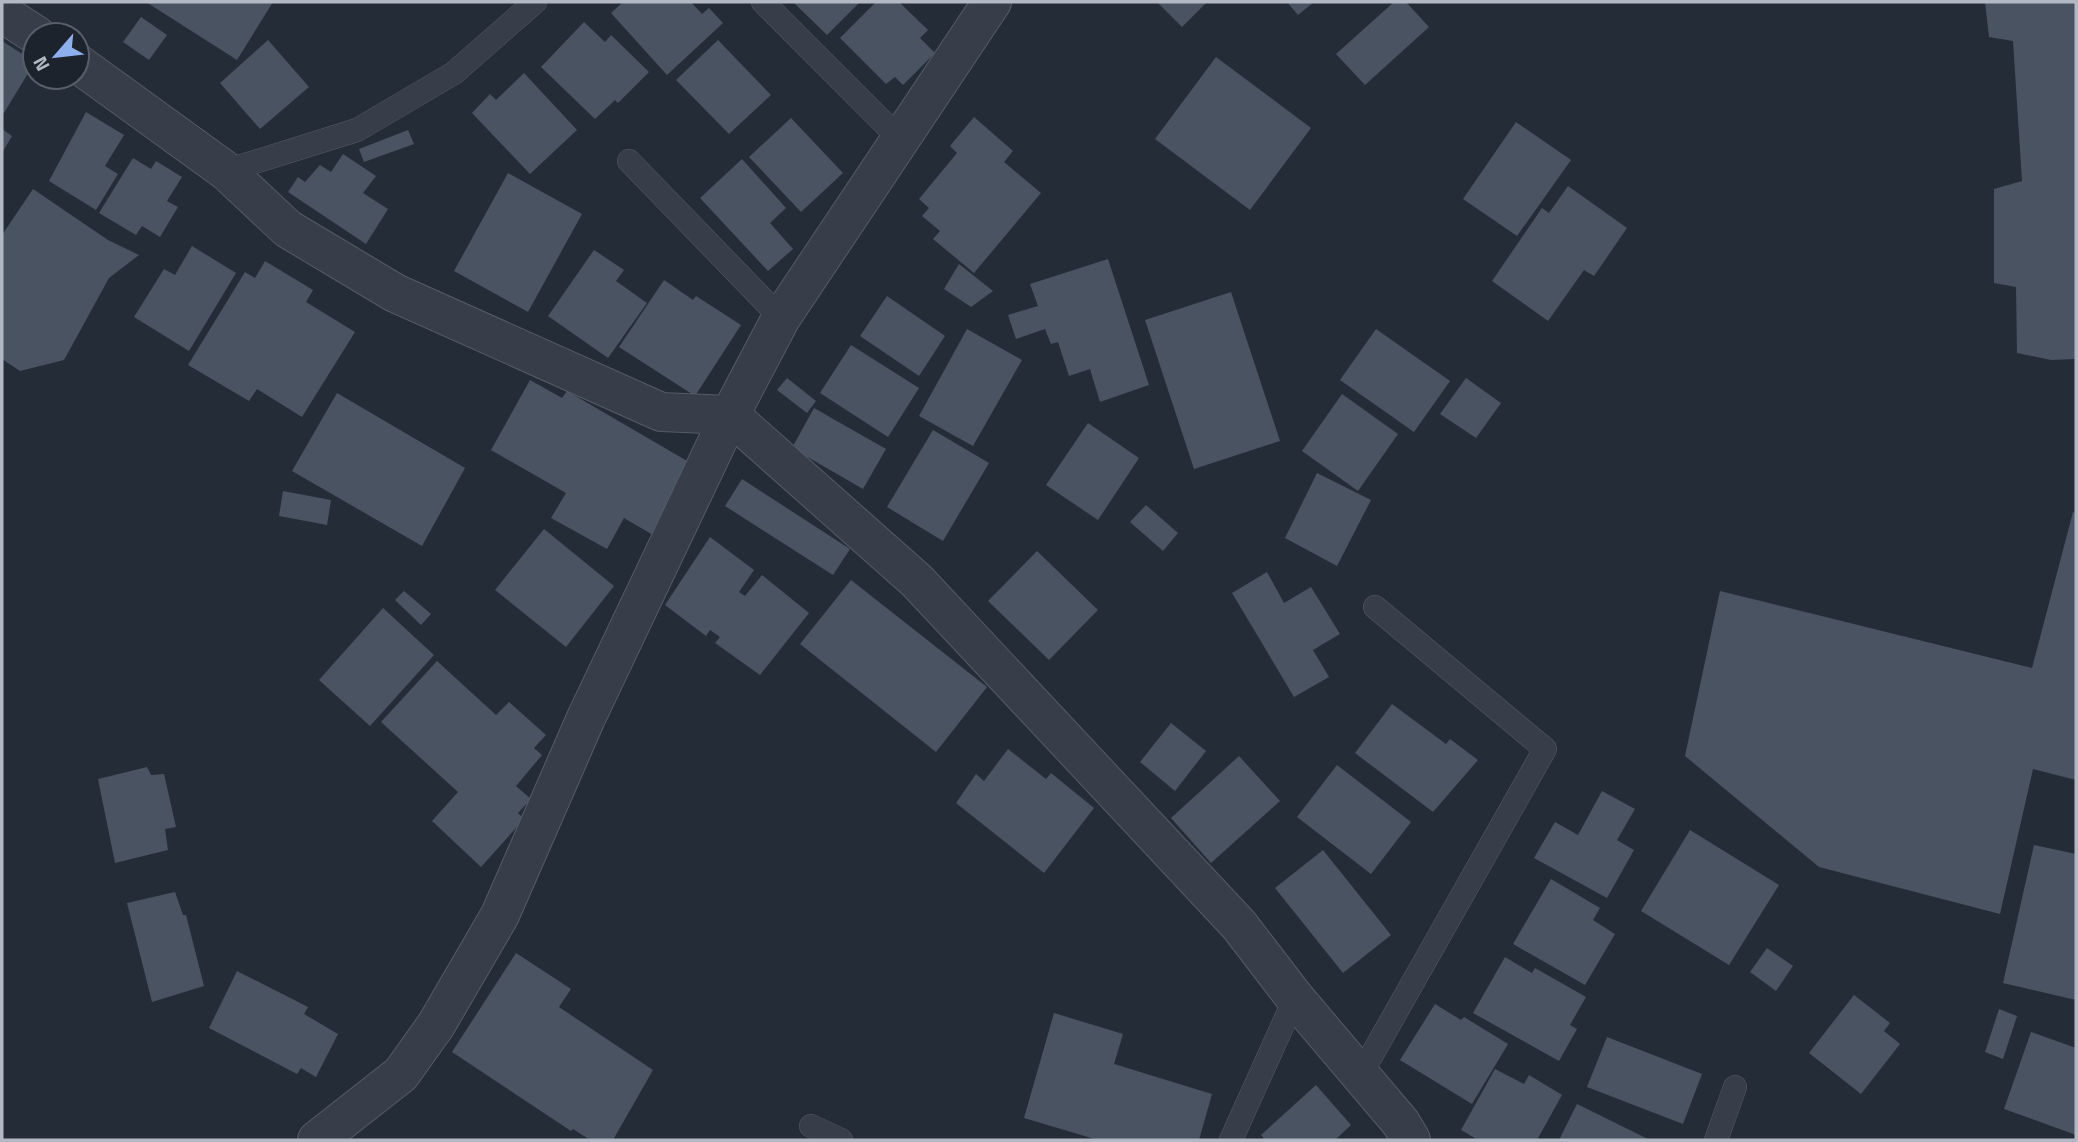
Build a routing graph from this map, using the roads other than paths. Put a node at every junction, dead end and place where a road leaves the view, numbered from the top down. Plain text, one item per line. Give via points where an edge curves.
1 (535, 2) edge
2 (763, 2) edge
3 (992, 2) edge
4 (2, 13) edge
5 (21, 25) edge
6 (91, 73) edge
7 (901, 139) junction
8 (629, 161) dead end
9 (226, 171) junction
10 (781, 318) junction
11 (730, 415) junction
12 (1376, 607) dead end
13 (1295, 998) junction
14 (1361, 1074) junction
15 (1735, 1087) dead end
16 (811, 1126) dead end
17 (317, 1140) edge
18 (841, 1140) edge
19 (1231, 1140) edge
20 (1411, 1140) edge
21 (1716, 1140) edge

1 - 9 lane via 454,73 357,130
2 - 7 lane
3 - 7 street
4 - 5 street
6 - 9 street
7 - 10 street
8 - 10 lane
9 - 11 street via 288,229 395,293 661,412
10 - 11 street
11 - 13 street via 917,581 1239,925
11 - 17 street via 586,718 500,915 436,1025 401,1074
12 - 14 lane via 1545,749
13 - 14 street
13 - 19 lane
14 - 20 street
15 - 21 lane
16 - 18 lane

